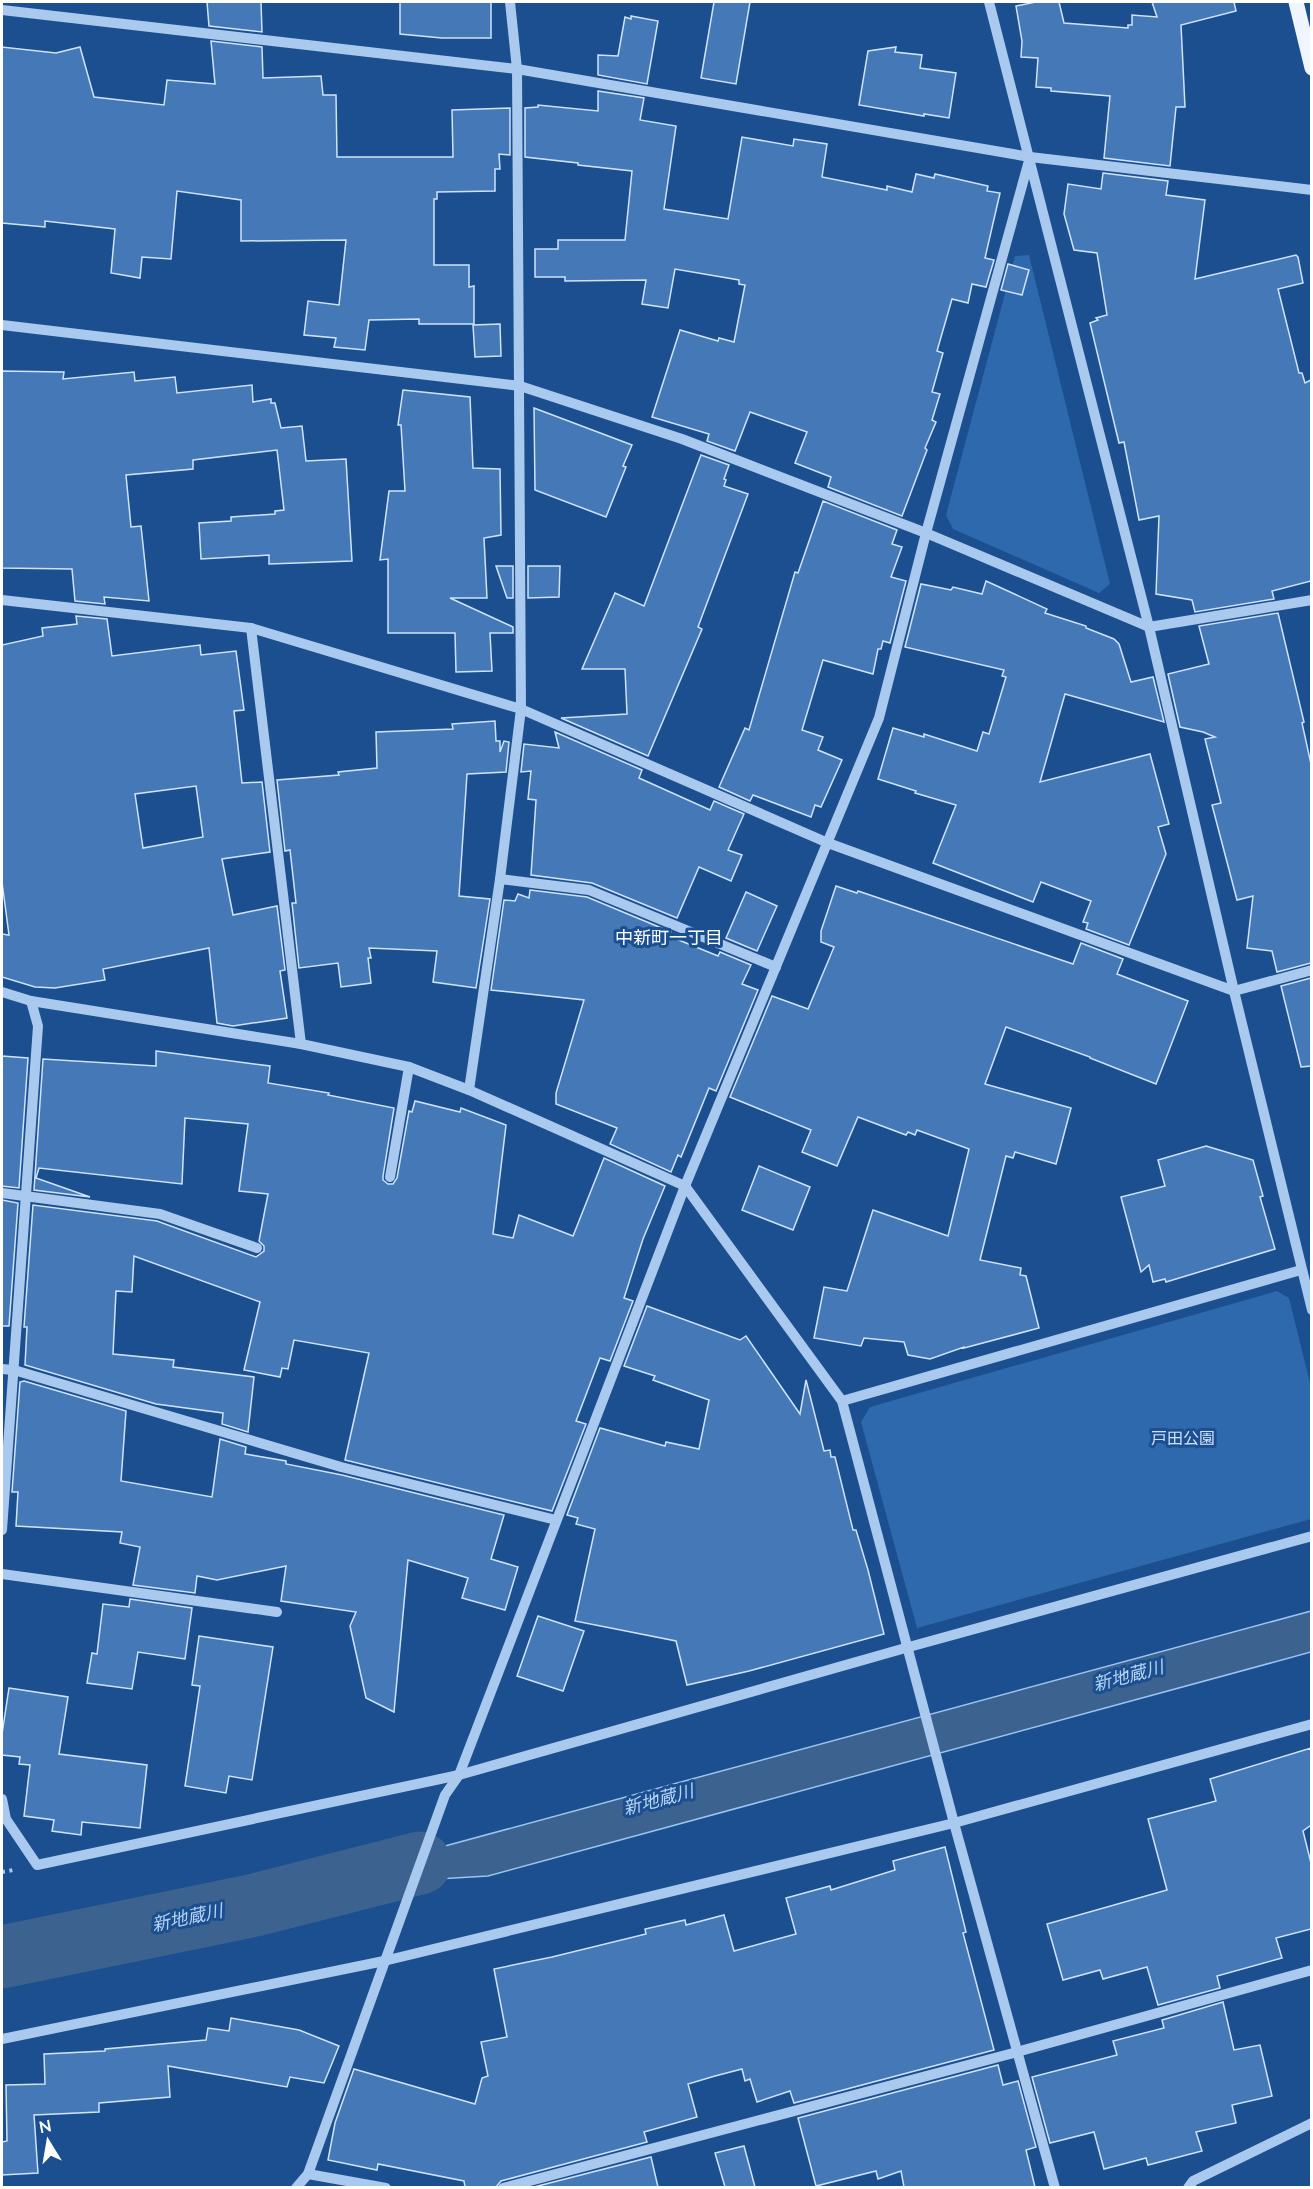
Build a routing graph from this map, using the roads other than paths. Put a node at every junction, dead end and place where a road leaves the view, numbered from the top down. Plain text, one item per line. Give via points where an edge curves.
1 (510, 2) edge
2 (989, 2) edge
3 (1296, 2) edge
4 (2, 10) edge
5 (1311, 68) edge
6 (517, 69) junction
7 (1029, 157) junction
8 (1311, 190) edge
9 (2, 325) edge
10 (520, 386) junction
11 (926, 533) junction
12 (2, 600) edge
13 (1311, 600) edge
14 (1149, 627) junction
15 (251, 628) junction
16 (521, 709) junction
17 (828, 843) junction
18 (500, 879) junction
19 (776, 967) junction
20 (1311, 970) edge
21 (1234, 991) junction
22 (2, 992) edge
23 (31, 1001) junction
24 (301, 1044) junction
25 (409, 1067) junction
26 (469, 1090) junction
27 (390, 1177) dead end
28 (685, 1185) junction
29 (2, 1193) edge
30 (25, 1196) junction
31 (256, 1248) dead end
32 (1301, 1270) junction
33 (1311, 1310) edge
34 (2, 1369) edge
35 (14, 1370) junction
36 (842, 1401) junction
37 (556, 1520) junction
38 (2, 1530) edge
39 (1311, 1536) edge
40 (2, 1574) edge
41 (277, 1612) dead end
42 (909, 1647) junction
43 (1311, 1724) edge
44 (459, 1775) junction
45 (2, 1798) edge
46 (954, 1823) junction
47 (384, 1961) junction
48 (1311, 1970) edge
49 (2, 2038) edge
50 (1017, 2052) junction
51 (1311, 2123) edge
52 (308, 2174) junction
53 (296, 2187) edge
54 (387, 2187) edge
55 (503, 2187) edge
56 (1055, 2187) edge
57 (1188, 2187) edge

1 - 6 street
2 - 7 street
3 - 5 main road
4 - 6 street
6 - 7 street
6 - 10 street
7 - 8 street
7 - 11 street
7 - 14 street
9 - 10 street
10 - 11 street via 682,440
10 - 16 street
11 - 14 street
11 - 17 street via 879,718
12 - 15 street
13 - 14 street
14 - 21 street
15 - 16 street
15 - 24 street
16 - 17 street
16 - 18 street
17 - 19 street
17 - 21 street
18 - 19 street via 589,890
18 - 26 street
19 - 28 street
20 - 21 street
21 - 32 street
22 - 23 street
23 - 24 street
23 - 30 street via 38,1026
24 - 25 street
25 - 26 street
25 - 27 street
26 - 28 street
28 - 36 street
28 - 37 street
29 - 30 street
30 - 31 street via 160,1214
30 - 35 street
32 - 33 street
32 - 36 street
34 - 35 street
35 - 37 street via 340,1467
35 - 38 street
36 - 42 street
37 - 44 street
39 - 42 street
40 - 41 street
42 - 44 street
42 - 46 street
43 - 46 street
44 - 45 street via 37,1865 6,1819
44 - 47 street via 445,1795
46 - 47 street
46 - 50 street
47 - 49 street
47 - 52 street
48 - 50 street
50 - 55 street
50 - 56 street
51 - 57 street via 1193,2181
52 - 53 street
52 - 54 street

